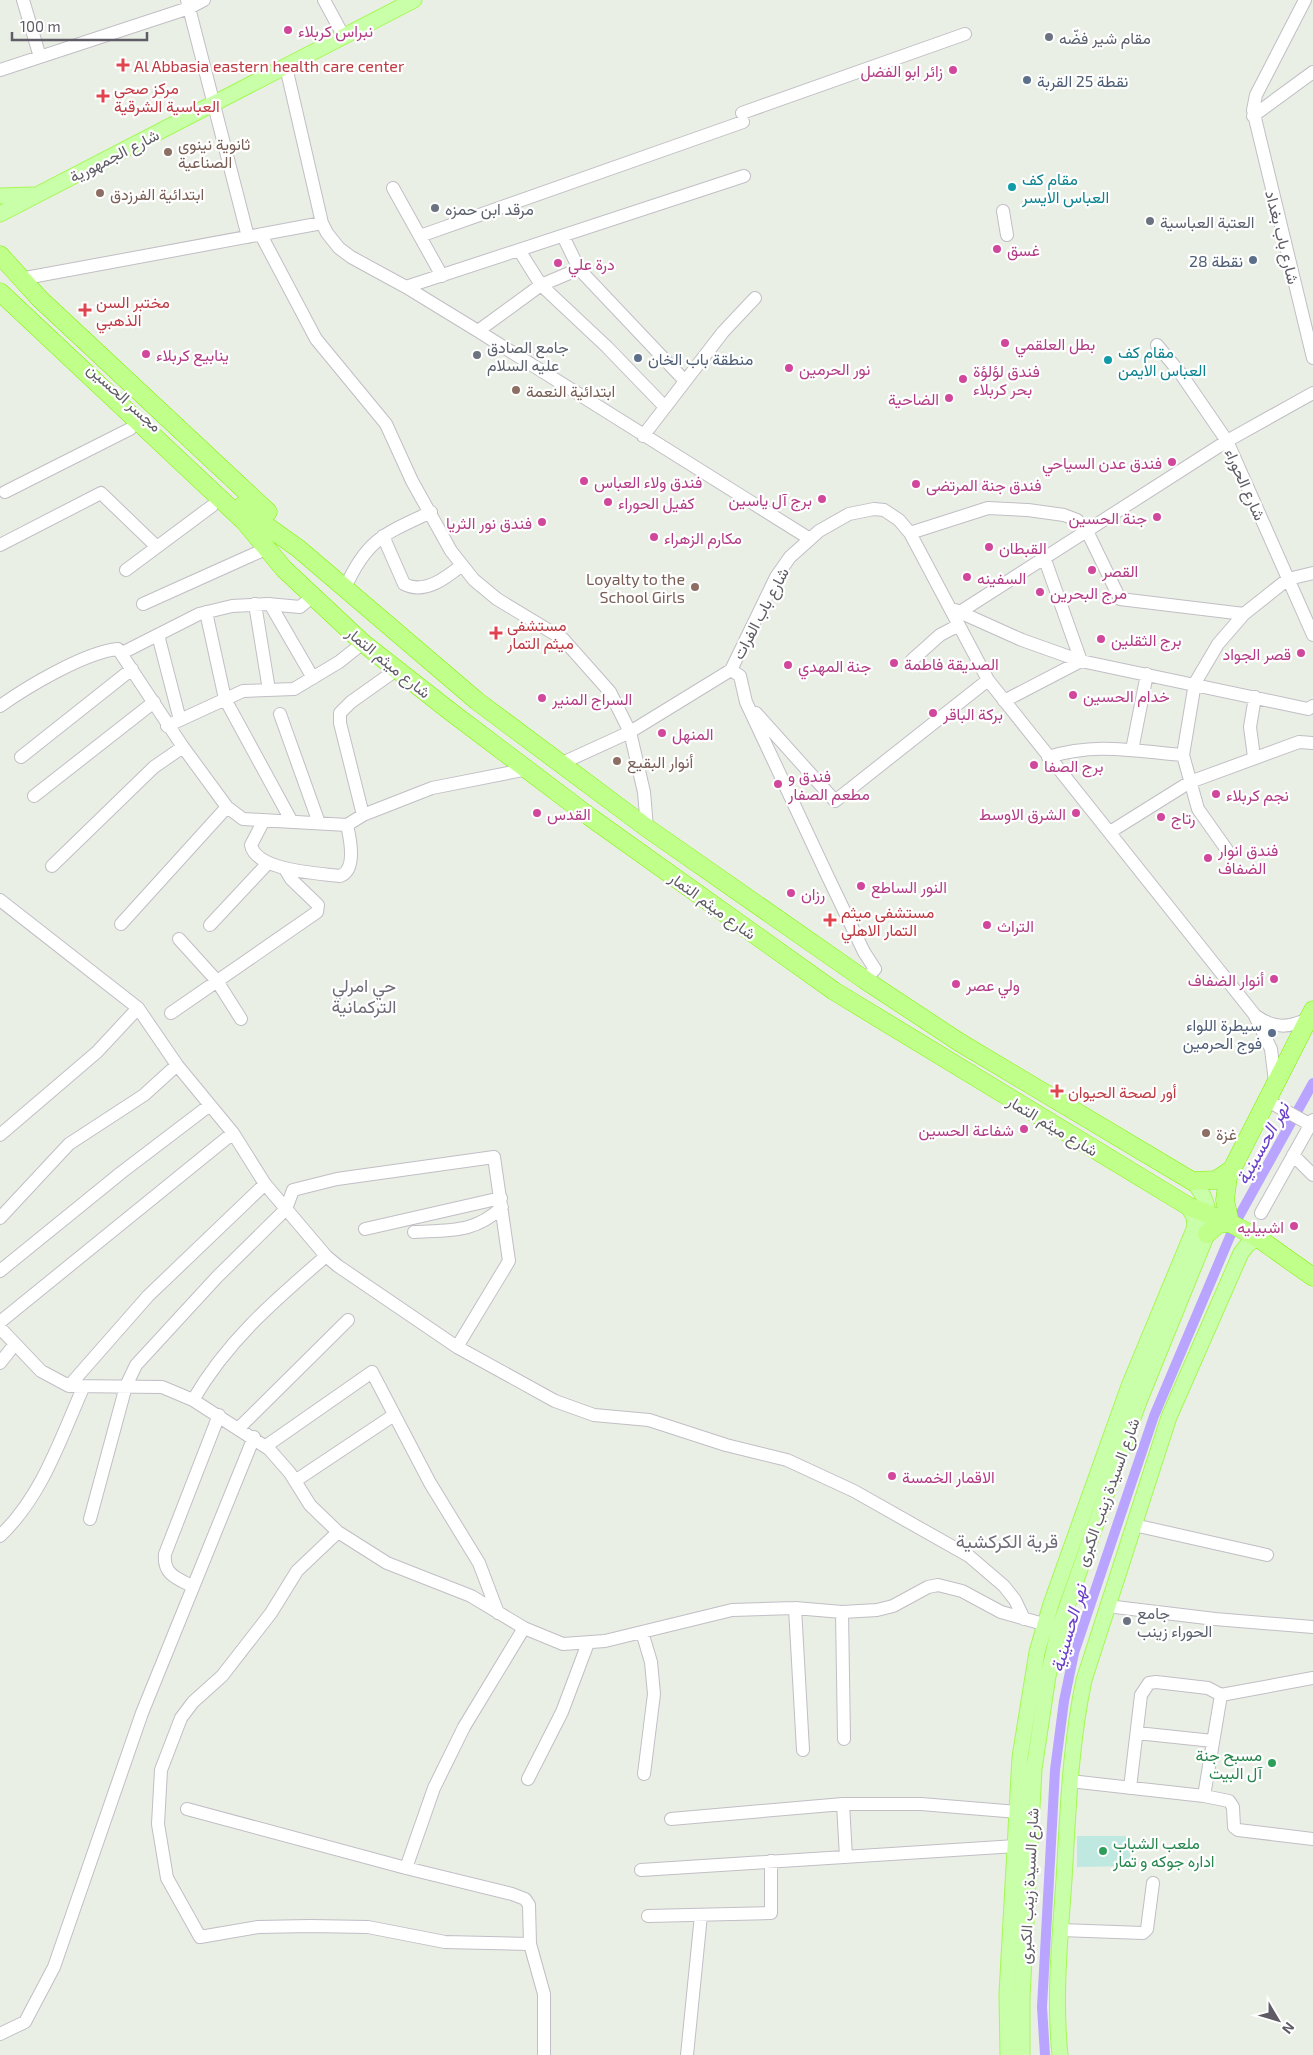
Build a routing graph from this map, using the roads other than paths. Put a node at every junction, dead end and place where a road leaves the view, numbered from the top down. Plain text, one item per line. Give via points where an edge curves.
1 (23, 0) edge
2 (204, 0) edge
3 (324, 0) edge
4 (414, 0) edge
5 (1305, 0) edge
6 (188, 4) edge
7 (965, 34) dead end
8 (344, 37) junction
9 (40, 57) junction
10 (286, 67) junction
11 (0, 70) edge
12 (1313, 72) edge
13 (215, 103) junction
14 (1253, 116) junction
15 (744, 176) dead end
16 (393, 188) dead end
17 (39, 194) junction
18 (0, 196) edge
19 (1003, 211) dead end
20 (0, 214) edge
21 (322, 223) junction
22 (1007, 234) dead end
23 (261, 235) junction
24 (420, 236) junction
25 (563, 236) junction
26 (248, 237) junction
27 (519, 250) junction
28 (0, 254) edge
29 (579, 269) junction
30 (442, 276) junction
31 (0, 278) edge
32 (20, 278) junction
33 (541, 285) junction
34 (406, 287) junction
35 (0, 292) edge
36 (755, 298) dead end
37 (0, 306) edge
38 (478, 331) junction
39 (1157, 345) dead end
40 (1313, 358) edge
41 (686, 381) junction
42 (1313, 394) edge
43 (665, 408) junction
44 (130, 429) junction
45 (643, 436) junction
46 (1227, 442) junction
47 (5, 492) dead end
48 (212, 506) junction
49 (431, 512) junction
50 (248, 517) junction
51 (1087, 530) junction
52 (910, 533) junction
53 (383, 536) junction
54 (810, 539) junction
55 (0, 545) edge
56 (157, 547) junction
57 (300, 549) junction
58 (261, 552) junction
59 (1044, 557) junction
60 (462, 564) junction
61 (284, 569) junction
62 (126, 570) dead end
63 (1313, 573) edge
64 (1288, 579) junction
65 (345, 588) junction
66 (313, 596) junction
67 (143, 604) dead end
68 (255, 604) junction
69 (270, 604) junction
70 (955, 610) junction
71 (206, 612) junction
72 (1244, 614) junction
73 (959, 626) junction
74 (1312, 631) edge
75 (158, 635) junction
76 (363, 643) junction
77 (122, 653) junction
78 (912, 660) dead end
79 (1081, 660) junction
80 (132, 669) junction
81 (396, 670) junction
82 (731, 670) junction
83 (1146, 674) junction
84 (313, 678) junction
85 (988, 680) junction
86 (1195, 683) junction
87 (269, 690) junction
88 (1255, 697) junction
89 (225, 699) junction
90 (477, 701) junction
91 (1004, 701) junction
92 (154, 702) junction
93 (746, 702) junction
94 (0, 706) edge
95 (1313, 706) edge
96 (280, 714) dead end
97 (180, 720) junction
98 (462, 720) junction
99 (505, 722) junction
100 (167, 726) junction
101 (630, 732) junction
102 (488, 739) junction
103 (1313, 743) edge
104 (183, 747) junction
105 (1132, 750) junction
106 (1183, 755) junction
107 (21, 757) dead end
108 (1048, 757) junction
109 (1254, 757) junction
110 (560, 764) junction
111 (528, 769) junction
112 (1190, 782) junction
113 (34, 796) dead end
114 (227, 807) junction
115 (363, 815) junction
116 (264, 820) junction
117 (292, 822) junction
118 (319, 823) junction
119 (346, 824) junction
120 (647, 828) junction
121 (1110, 832) junction
122 (1227, 850) dead end
123 (268, 863) junction
124 (52, 866) dead end
125 (285, 869) junction
126 (0, 900) edge
127 (121, 924) dead end
128 (786, 924) junction
129 (210, 925) dead end
130 (179, 939) dead end
131 (771, 947) junction
132 (822, 949) junction
133 (806, 973) junction
134 (866, 980) junction
135 (217, 981) junction
136 (138, 1008) junction
137 (171, 1013) dead end
138 (1254, 1014) junction
139 (1311, 1014) edge
140 (241, 1019) dead end
141 (178, 1065) junction
142 (1274, 1098) junction
143 (210, 1105) junction
144 (1308, 1122) edge
145 (233, 1133) junction
146 (0, 1135) edge
147 (1293, 1156) junction
148 (1230, 1170) junction
149 (1313, 1175) edge
150 (1192, 1181) junction
151 (264, 1184) junction
152 (502, 1203) junction
153 (1188, 1206) junction
154 (286, 1209) junction
155 (1261, 1213) dead end
156 (1209, 1216) junction
157 (0, 1218) edge
158 (1230, 1223) junction
159 (365, 1229) dead end
160 (414, 1232) dead end
161 (1200, 1232) junction
162 (1258, 1238) junction
163 (326, 1256) junction
164 (0, 1271) edge
165 (1313, 1277) edge
166 (348, 1320) dead end
167 (0, 1322) edge
168 (0, 1328) edge
169 (15, 1344) junction
170 (457, 1347) junction
171 (0, 1363) edge
172 (69, 1386) junction
173 (126, 1386) junction
174 (83, 1388) junction
175 (193, 1400) junction
176 (219, 1415) junction
177 (394, 1415) junction
178 (239, 1428) junction
179 (254, 1437) junction
180 (266, 1446) junction
181 (295, 1481) junction
182 (90, 1519) dead end
183 (1134, 1525) junction
184 (338, 1532) junction
185 (0, 1536) edge
186 (1267, 1555) dead end
187 (192, 1586) junction
188 (1107, 1606) junction
189 (795, 1608) junction
190 (842, 1612) junction
191 (498, 1613) junction
192 (1024, 1619) junction
193 (1051, 1627) junction
194 (1313, 1627) edge
195 (524, 1628) junction
196 (642, 1632) junction
197 (588, 1643) junction
198 (1313, 1678) edge
199 (1220, 1695) junction
200 (1137, 1733) junction
201 (844, 1739) dead end
202 (1213, 1741) junction
203 (803, 1750) dead end
204 (644, 1774) dead end
205 (528, 1779) dead end
206 (1070, 1781) junction
207 (1130, 1788) junction
208 (1204, 1796) junction
209 (843, 1804) junction
210 (188, 1809) dead end
211 (1018, 1812) junction
212 (671, 1818) dead end
213 (1313, 1839) edge
214 (1016, 1846) junction
215 (846, 1857) junction
216 (771, 1861) junction
217 (406, 1868) junction
218 (641, 1870) dead end
219 (1153, 1883) dead end
220 (701, 1915) junction
221 (648, 1916) dead end
222 (1061, 1930) junction
223 (530, 1944) junction
224 (0, 2034) edge
225 (544, 2055) edge
226 (687, 2055) edge
227 (1008, 2055) edge
228 (1022, 2055) edge
229 (1060, 2055) edge

1 - 9 street
2 - 6 street
3 - 8 street
4 - 8 main road, شارع الجمهورية
5 - 14 street via 1256,95
6 - 9 street
6 - 13 street
7 - 24 street
8 - 10 main road, شارع الجمهورية
9 - 11 street
10 - 13 main road, شارع الجمهورية
10 - 21 street
12 - 14 street
13 - 17 main road, شارع الجمهورية
13 - 26 street
14 - 40 street, شارع باب بغداد
15 - 25 street
16 - 24 street
17 - 18 main road
17 - 20 main road, شارع الجمهورية
19 - 22 street
21 - 23 street
21 - 34 street via 333,241 350,257
23 - 26 street
23 - 49 street via 316,339 386,424 412,481
24 - 30 street
25 - 27 street
25 - 29 street
26 - 32 street
27 - 30 street
27 - 33 street
28 - 32 highway
29 - 33 street
29 - 41 street
30 - 34 street
31 - 50 highway, مجسر الحسين
32 - 57 highway via 271,515
33 - 38 street
33 - 43 street
34 - 38 street
35 - 50 highway, مجسر الحسين
36 - 41 street via 723,332
37 - 44 highway
38 - 45 street
39 - 46 street, شارع الحوراء
41 - 43 street
42 - 46 street
43 - 45 street
44 - 47 street
44 - 48 highway
45 - 54 street
46 - 51 street
46 - 64 street, شارع الحوراء
48 - 56 street
48 - 58 highway
49 - 53 street
49 - 60 street via 451,551
50 - 57 highway, شارع ميثم التمار
50 - 61 highway, شارع ميثم التمار
51 - 52 street via 1077,520 1064,515 988,508
51 - 59 street
51 - 72 street via 1120,599
52 - 54 street, شارع باب الفرات via 884,510 865,510 850,514
52 - 70 street
53 - 60 street via 404,584 410,587 437,583
53 - 65 street via 365,552
54 - 82 street, شارع باب الفرات via 790,557 776,577
55 - 56 street via 101,492
56 - 62 street
57 - 65 highway, شارع ميثم التمار
58 - 61 highway
58 - 67 street
59 - 70 street
59 - 79 street
60 - 101 street via 474,580 497,598 563,639 610,692
61 - 66 highway, شارع ميثم التمار
63 - 64 street
64 - 72 street
64 - 74 street, شارع الحوراء
65 - 90 highway, شارع ميثم التمار
66 - 69 street via 300,607
66 - 76 highway, شارع ميثم التمار
68 - 69 street
68 - 71 street
68 - 87 street
69 - 84 street
70 - 73 street
70 - 79 street via 1022,640
71 - 75 street
71 - 89 street
72 - 86 street via 1218,644
73 - 78 street via 940,635
73 - 85 street
75 - 77 street
75 - 97 street
76 - 81 highway, شارع ميثم التمار
76 - 84 street
77 - 80 street
77 - 94 street via 118,649 112,650 58,671 20,691
79 - 83 street
79 - 91 street
80 - 92 street
80 - 107 street
81 - 98 highway, شارع ميثم التمار
81 - 115 street via 340,713
82 - 93 street via 740,676
82 - 101 street, شارع باب الفرات
83 - 86 street
83 - 105 street
84 - 87 street via 294,689
85 - 91 street
85 - 93 street via 836,802
86 - 88 street
86 - 106 street
87 - 89 street via 243,691
88 - 95 street via 1308,709
88 - 109 street via 1250,727
89 - 97 street
89 - 117 street
90 - 98 highway via 479,713 475,719
90 - 99 highway, شارع ميثم التمار
91 - 108 street
92 - 100 street
92 - 113 street
93 - 134 street via 864,952 876,969
96 - 118 street
97 - 100 street
98 - 102 highway, شارع ميثم التمار
99 - 102 highway via 494,724
99 - 110 highway, شارع ميثم التمار
100 - 104 street
101 - 110 street, شارع باب الفرات
101 - 120 street via 644,792
102 - 111 highway, شارع ميثم التمار
103 - 109 street via 1299,742
104 - 114 street
104 - 124 street via 154,767
105 - 106 street
105 - 108 street via 1094,747
106 - 112 street
108 - 121 street
109 - 112 street
110 - 120 highway, شارع ميثم التمار
111 - 115 street via 432,788
111 - 131 highway, شارع ميثم التمار
112 - 121 street
112 - 122 street via 1198,810
114 - 116 street via 244,819
114 - 127 street
115 - 119 street
116 - 117 street
116 - 123 street via 251,845 256,855
117 - 118 street
118 - 119 street
119 - 125 street via 350,857 344,874
120 - 128 highway, شارع ميثم التمار
121 - 138 street
123 - 125 street
123 - 129 street
125 - 135 street via 318,905 317,912
126 - 136 street
128 - 131 highway via 792,932 790,943 782,949
128 - 132 highway, شارع ميثم التمار
130 - 135 street
131 - 133 highway, شارع ميثم التمار
132 - 133 highway via 806,955 803,964
132 - 134 highway, شارع ميثم التمار
133 - 153 highway, شارع ميثم التمار via 896,1031
134 - 150 highway, شارع ميثم التمار via 970,1049
135 - 137 street
135 - 140 street
136 - 141 street
136 - 146 street via 97,1052
138 - 139 street via 1281,1026 1298,1024
138 - 142 street via 1271,1049
139 - 142 highway
141 - 143 street
141 - 157 street via 144,1095 69,1144
142 - 144 street
142 - 148 highway
143 - 145 street
143 - 164 street
144 - 147 street
145 - 151 street
145 - 167 street
147 - 149 street
147 - 155 street
148 - 150 highway via 1216,1180
148 - 158 highway via 1225,1193
150 - 156 main road, شارع السيدة زينب الكبرى via 1201,1192
151 - 154 street
151 - 172 street via 148,1296
152 - 154 street via 494,1157 483,1157 337,1179 293,1190
152 - 159 street
152 - 160 street via 490,1219 467,1228
152 - 170 street via 509,1261
153 - 156 highway, شارع ميثم التمار
153 - 161 main road
154 - 163 street
154 - 173 street via 217,1276 136,1364
156 - 158 highway, شارع ميثم التمار
156 - 161 main road, شارع السيدة زينب الكبرى
158 - 161 highway
158 - 162 highway, شارع ميثم التمار
161 - 193 main road, شارع السيدة زينب الكبرى via 1138,1404
162 - 165 highway, شارع ميثم التمار
162 - 183 main road via 1240,1253 1221,1296 1169,1417
163 - 170 street
163 - 175 street via 235,1340
166 - 178 street
168 - 169 street
169 - 171 street
169 - 172 street via 41,1371
170 - 192 street via 555,1401 594,1414 649,1420 726,1445 787,1460 854,1491 969,1556 1004,1586
172 - 174 street
173 - 174 street
173 - 175 street via 162,1388
173 - 182 street
174 - 185 street via 37,1491 26,1509
175 - 176 street
176 - 178 street
176 - 187 street via 165,1554 164,1565 169,1574
177 - 180 street via 372,1372
177 - 181 street
177 - 191 street via 479,1564
178 - 179 street
179 - 180 street
179 - 187 street
180 - 181 street
181 - 184 street via 310,1504
183 - 186 street
183 - 188 main road
184 - 191 street via 387,1563 471,1596
184 - 223 street via 308,1559 272,1614 182,1718 161,1770 158,1824 167,1878 200,1937 258,1927 368,1927 444,1942
187 - 224 street via 142,1713 54,1967 25,2022
188 - 194 street
188 - 206 main road via 1080,1700
189 - 190 street
189 - 196 street via 732,1610
189 - 203 street
190 - 192 street via 893,1606 938,1585 962,1591 1001,1612
190 - 201 street
191 - 195 street
192 - 193 street
193 - 211 main road, شارع السيدة زينب الكبرى via 1026,1708
193 - 228 main road, شارع السيدة زينب الكبرى via 1034,1768
195 - 197 street via 563,1644
195 - 217 street via 455,1744 434,1788
196 - 197 street
196 - 204 street via 651,1662 654,1694
197 - 205 street via 562,1712
198 - 199 street
199 - 200 street via 1208,1688 1149,1683 1141,1695
199 - 202 street
200 - 202 street
200 - 207 street
202 - 208 street
206 - 207 street
206 - 222 main road
207 - 208 street
208 - 213 street via 1231,1802 1234,1827 1238,1830
209 - 211 street via 921,1804
209 - 212 street
209 - 215 street
210 - 217 street
211 - 214 main road, شارع السيدة زينب الكبرى
214 - 215 street
214 - 227 main road, شارع السيدة زينب الكبرى
215 - 216 street
216 - 218 street
216 - 220 street via 771,1913
217 - 223 street via 525,1899 529,1905
219 - 222 street via 1147,1929 1143,1933
220 - 221 street
220 - 226 street
222 - 229 main road
223 - 225 street via 544,1994

